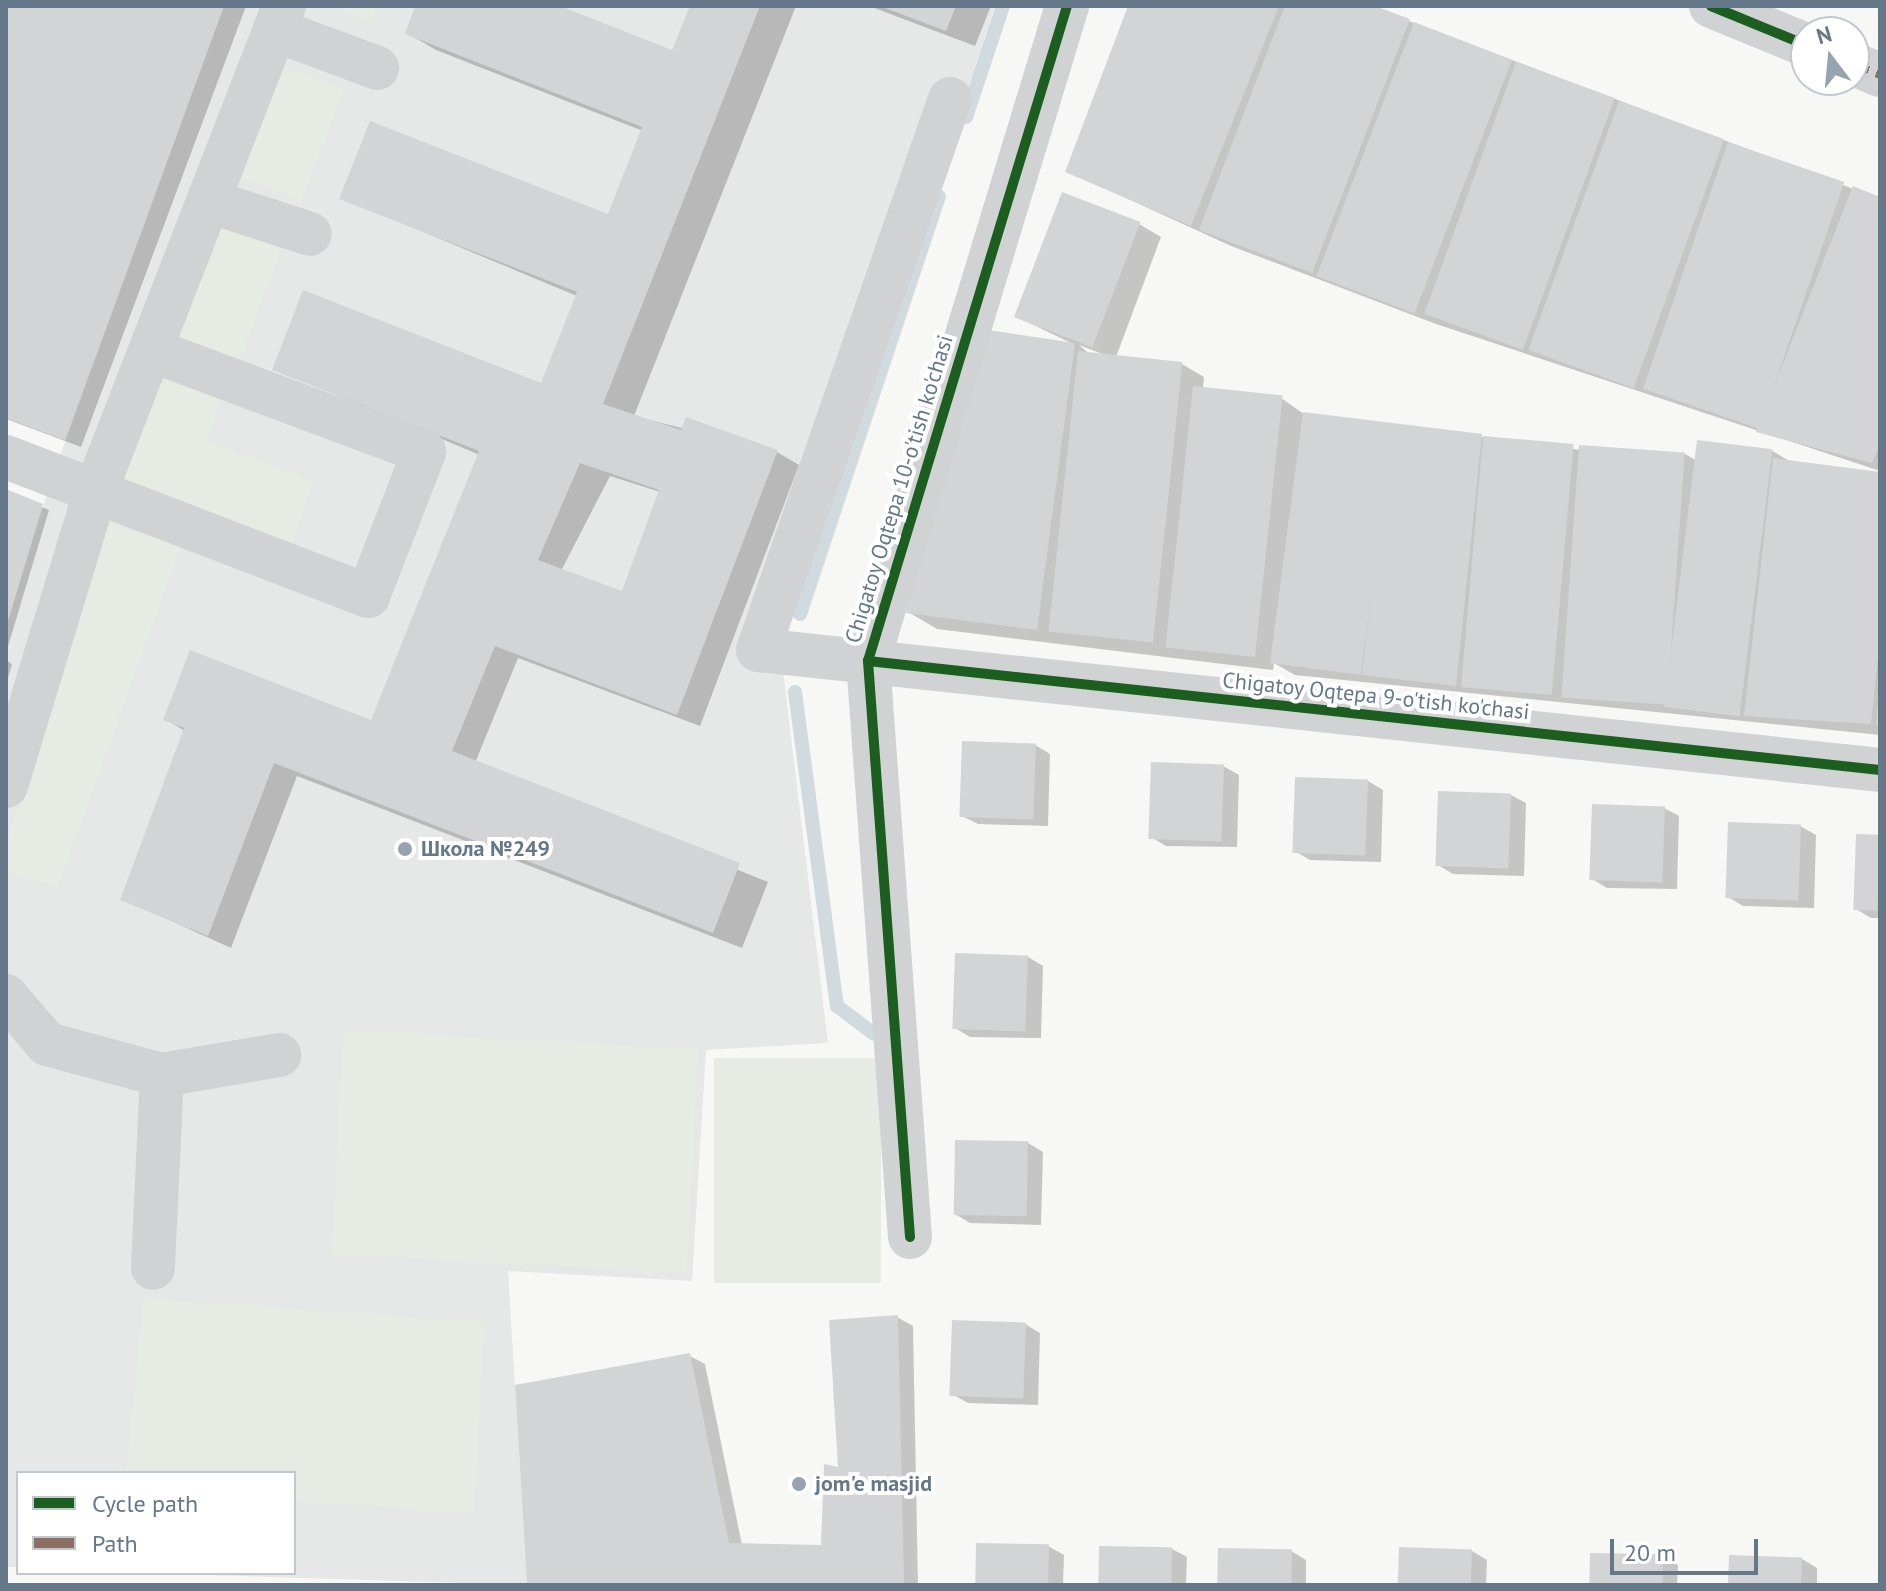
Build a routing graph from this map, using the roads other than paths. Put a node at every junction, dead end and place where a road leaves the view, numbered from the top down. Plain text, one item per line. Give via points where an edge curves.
1 (1067, 6) edge
2 (1711, 6) edge
3 (280, 18) edge
4 (1790, 38) edge
5 (377, 68) dead end
6 (950, 99) dead end
7 (209, 201) junction
8 (310, 234) dead end
9 (151, 350) junction
10 (6, 457) edge
11 (96, 490) junction
12 (868, 661) junction
13 (1880, 770) edge
14 (6, 786) edge
15 (6, 996) edge
16 (279, 1055) dead end
17 (162, 1075) junction
18 (910, 1237) dead end
19 (153, 1268) dead end

1 - 12 street, Chigatoy Oqtepa 10-o'tish ko'chasi
2 - 4 street
3 - 5 street
3 - 7 street
6 - 12 street, Chigatoy Oqtepa 9-o'tish ko'chasi via 758,650
7 - 8 street
7 - 9 street
9 - 11 street
9 - 11 street via 424,452 368,596
10 - 11 street
11 - 14 street
12 - 13 street, Chigatoy Oqtepa 9-o'tish ko'chasi
12 - 18 street, Chigatoy Oqtepa 10-o'tish ko'chasi
15 - 17 street via 47,1044
16 - 17 street
17 - 19 street

